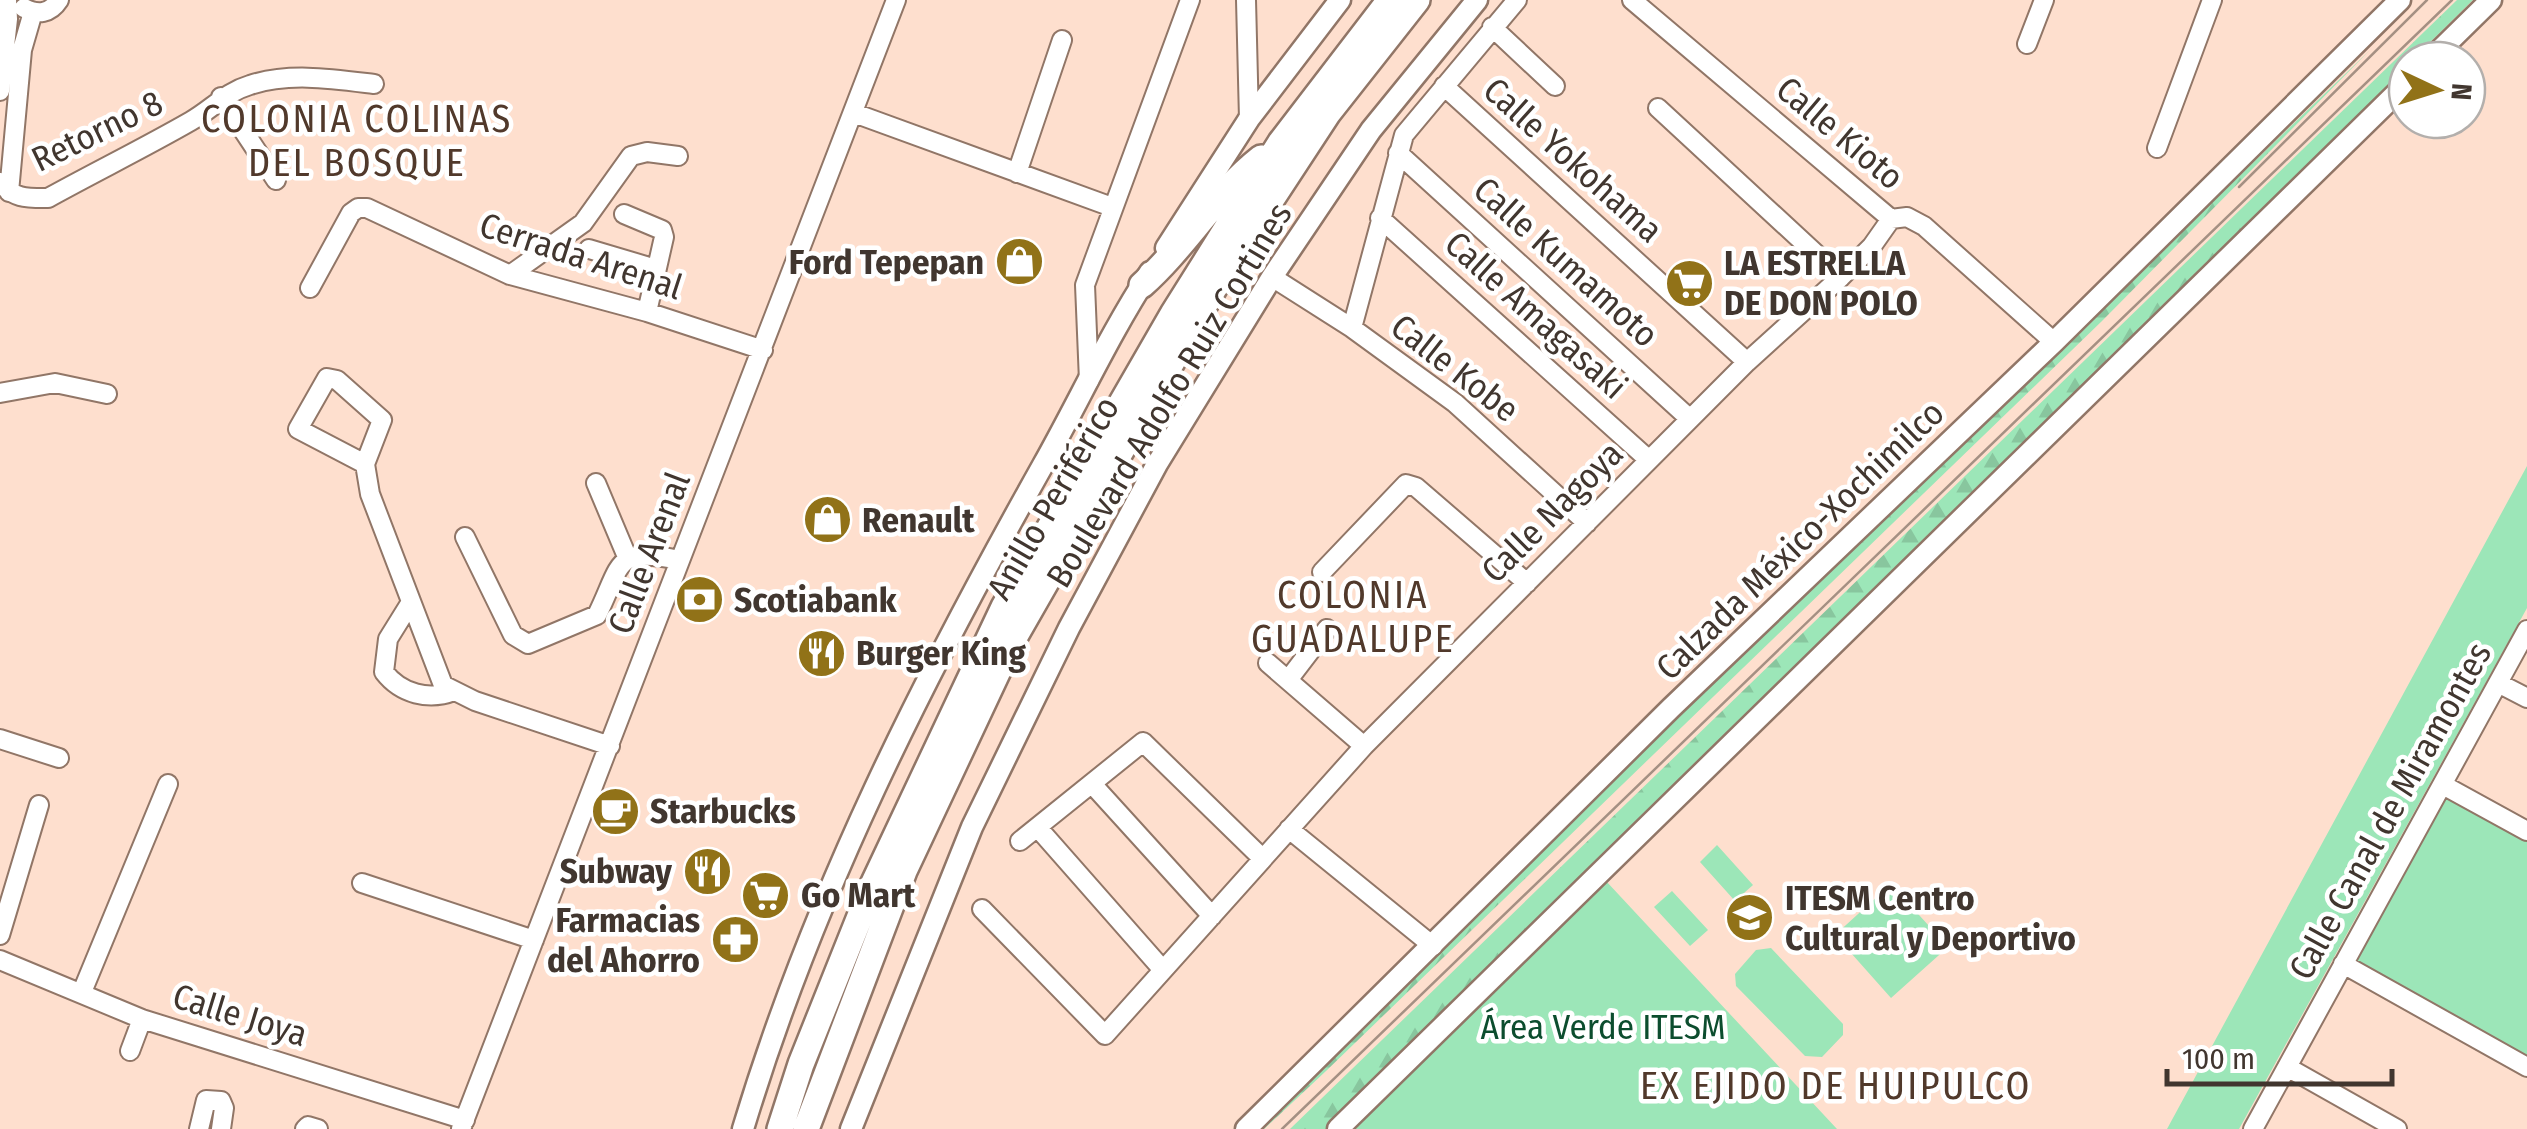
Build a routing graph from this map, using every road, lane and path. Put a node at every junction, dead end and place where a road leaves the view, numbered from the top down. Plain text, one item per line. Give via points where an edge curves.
1 (7, 0) edge
2 (16, 0) edge
3 (60, 0) edge
4 (896, 0) edge
5 (1190, 0) edge
6 (1246, 0) edge
7 (1340, 0) edge
8 (1390, 0) edge
9 (1417, 0) edge
10 (1476, 0) edge
11 (1517, 0) edge
12 (1632, 0) edge
13 (2044, 0) edge
14 (2212, 0) edge
15 (2400, 0) edge
16 (2492, 0) edge
17 (33, 12) junction
18 (1492, 27) junction
19 (1062, 40) dead end
20 (2451, 40) edge
21 (2027, 44) dead end
22 (374, 84) dead end
23 (1444, 86) junction
24 (1555, 86) dead end
25 (0, 91) edge
26 (221, 97) junction
27 (2387, 102) edge
28 (1658, 108) dead end
29 (854, 113) junction
30 (1249, 119) junction
31 (1281, 142) junction
32 (2156, 148) dead end
33 (1398, 153) junction
34 (678, 156) dead end
35 (1017, 172) junction
36 (276, 180) dead end
37 (4, 187) edge
38 (1112, 207) junction
39 (624, 214) dead end
40 (1380, 218) junction
41 (1891, 219) junction
42 (589, 250) dead end
43 (656, 269) junction
44 (510, 275) junction
45 (1272, 277) junction
46 (1841, 277) junction
47 (1142, 285) junction
48 (310, 288) dead end
49 (647, 312) junction
50 (1352, 328) junction
51 (2054, 342) junction
52 (764, 350) junction
53 (1747, 362) junction
54 (1089, 382) junction
55 (0, 394) edge
56 (107, 394) dead end
57 (1690, 419) junction
58 (1649, 460) junction
59 (365, 464) junction
60 (596, 483) dead end
61 (1587, 523) junction
62 (465, 538) dead end
63 (628, 559) junction
64 (679, 560) junction
65 (1322, 572) dead end
66 (1527, 583) junction
67 (411, 602) junction
68 (1326, 628) dead end
69 (2527, 630) edge
70 (1268, 662) dead end
71 (1288, 680) junction
72 (2498, 683) junction
73 (454, 691) junction
74 (2527, 698) edge
75 (0, 739) edge
76 (610, 746) junction
77 (1364, 746) junction
78 (59, 758) dead end
79 (168, 784) dead end
80 (1093, 785) junction
81 (2443, 785) junction
82 (39, 805) dead end
83 (1038, 828) junction
84 (1289, 829) junction
85 (2527, 831) edge
86 (1020, 841) dead end
87 (1262, 858) junction
88 (362, 883) dead end
89 (982, 910) dead end
90 (1212, 916) junction
91 (0, 935) edge
92 (534, 940) junction
93 (1433, 946) junction
94 (0, 960) edge
95 (2343, 964) junction
96 (1164, 970) junction
97 (82, 992) junction
98 (142, 1019) junction
99 (837, 1040) junction
100 (130, 1051) dead end
101 (2287, 1066) junction
102 (2527, 1067) edge
103 (463, 1124) edge
104 (198, 1129) edge
105 (220, 1129) edge
106 (305, 1129) edge
107 (318, 1129) edge
108 (743, 1129) edge
109 (780, 1129) edge
110 (806, 1129) edge
111 (826, 1129) edge
112 (851, 1129) edge
113 (1246, 1129) edge
114 (1338, 1129) edge
115 (2253, 1129) edge
116 (2398, 1129) edge

1 - 25 street
2 - 17 street
3 - 17 street via 51,10
4 - 29 street, Calle Arenal
5 - 38 street
6 - 30 street
7 - 30 main road, Boulevard Adolfo Ruiz Cortines
8 - 31 highway, Anillo Periférico
9 - 99 highway, Anillo Periférico via 1328,114 1221,276 1011,643 904,871
10 - 45 main road, Boulevard Adolfo Ruiz Cortines via 1372,130
11 - 18 street
12 - 41 street, Calle Kioto
13 - 21 street
14 - 32 street
15 - 51 main road, Calzada México-Xochimilco
16 - 20 main road
17 - 37 street
18 - 23 street
18 - 24 street
19 - 35 street
22 - 26 street, Retorno 8 via 286,79
23 - 33 street via 1404,135
23 - 53 street, Calle Yokohama
26 - 36 street
26 - 37 street, Retorno 8 via 196,118 48,198 22,198
27 - 114 main road
28 - 46 street
29 - 35 street
29 - 52 street, Calle Arenal
30 - 47 main road, Boulevard Adolfo Ruiz Cortines
31 - 47 highway via 1239,177
31 - 109 highway, Anillo Periférico via 1004,608 871,888
33 - 40 street
33 - 57 street, Calle Kumamoto
34 - 44 street via 631,156 583,222
35 - 38 street
38 - 54 street via 1085,285
39 - 43 street via 662,230
40 - 50 street
40 - 58 street, Calle Amagasaki
41 - 46 street, Calle Nagoya
41 - 51 street, Calle Kioto via 1907,217 1924,226
42 - 43 street
43 - 49 street
44 - 48 street, Cerrada Arenal via 358,208
44 - 49 street, Cerrada Arenal
45 - 50 street, Calle Kobe
45 - 112 main road, Boulevard Adolfo Ruiz Cortines via 1157,464 1069,628 972,828
46 - 53 street, Calle Nagoya
47 - 54 main road, Boulevard Adolfo Ruiz Cortines
49 - 52 street, Cerrada Arenal
50 - 61 street, Calle Kobe via 1455,403
51 - 93 main road, Calzada México-Xochimilco
52 - 64 street, Calle Arenal
53 - 57 street, Calle Nagoya
54 - 108 main road, Boulevard Adolfo Ruiz Cortines via 938,655 836,871
55 - 56 street via 54,383
57 - 58 street, Calle Nagoya
58 - 61 street, Calle Nagoya
59 - 59 street via 298,429 327,378 382,420
59 - 67 street
60 - 63 street
61 - 66 street, Calle Nagoya
62 - 63 street via 513,635 528,644 597,615 616,569
63 - 64 street
64 - 76 street, Calle Arenal
65 - 66 street via 1411,484
66 - 77 street, Calle Nagoya
67 - 73 street via 443,686
67 - 73 street via 388,638 384,672 413,692 438,698
68 - 71 street
69 - 72 street, Calle Canal de Miramontes
70 - 71 street
71 - 77 street
72 - 74 street
72 - 81 street, Calle Canal de Miramontes
73 - 76 street
75 - 78 street
76 - 92 street, Calle Arenal
77 - 84 street, Calle Nagoya
79 - 97 street
80 - 83 street
80 - 87 street via 1143,742
80 - 90 street
81 - 85 street
81 - 95 street, Calle Canal de Miramontes
82 - 91 street
83 - 86 street
83 - 96 street
84 - 87 street, Calle Nagoya
84 - 93 street
87 - 90 street, Calle Nagoya
88 - 92 street
89 - 96 street, Calle Nagoya via 1105,1035
90 - 96 street, Calle Nagoya
92 - 103 street, Calle Arenal
93 - 113 main road, Calzada México-Xochimilco
94 - 97 street, Calle Joya
95 - 101 street, Calle Canal de Miramontes
95 - 102 street
97 - 98 street, Calle Joya
98 - 100 street
98 - 103 street, Calle Joya
99 - 110 highway, Anillo Periférico
99 - 111 highway
101 - 115 street, Calle Canal de Miramontes
101 - 116 street
104 - 105 street via 206,1100 221,1101
106 - 107 street

